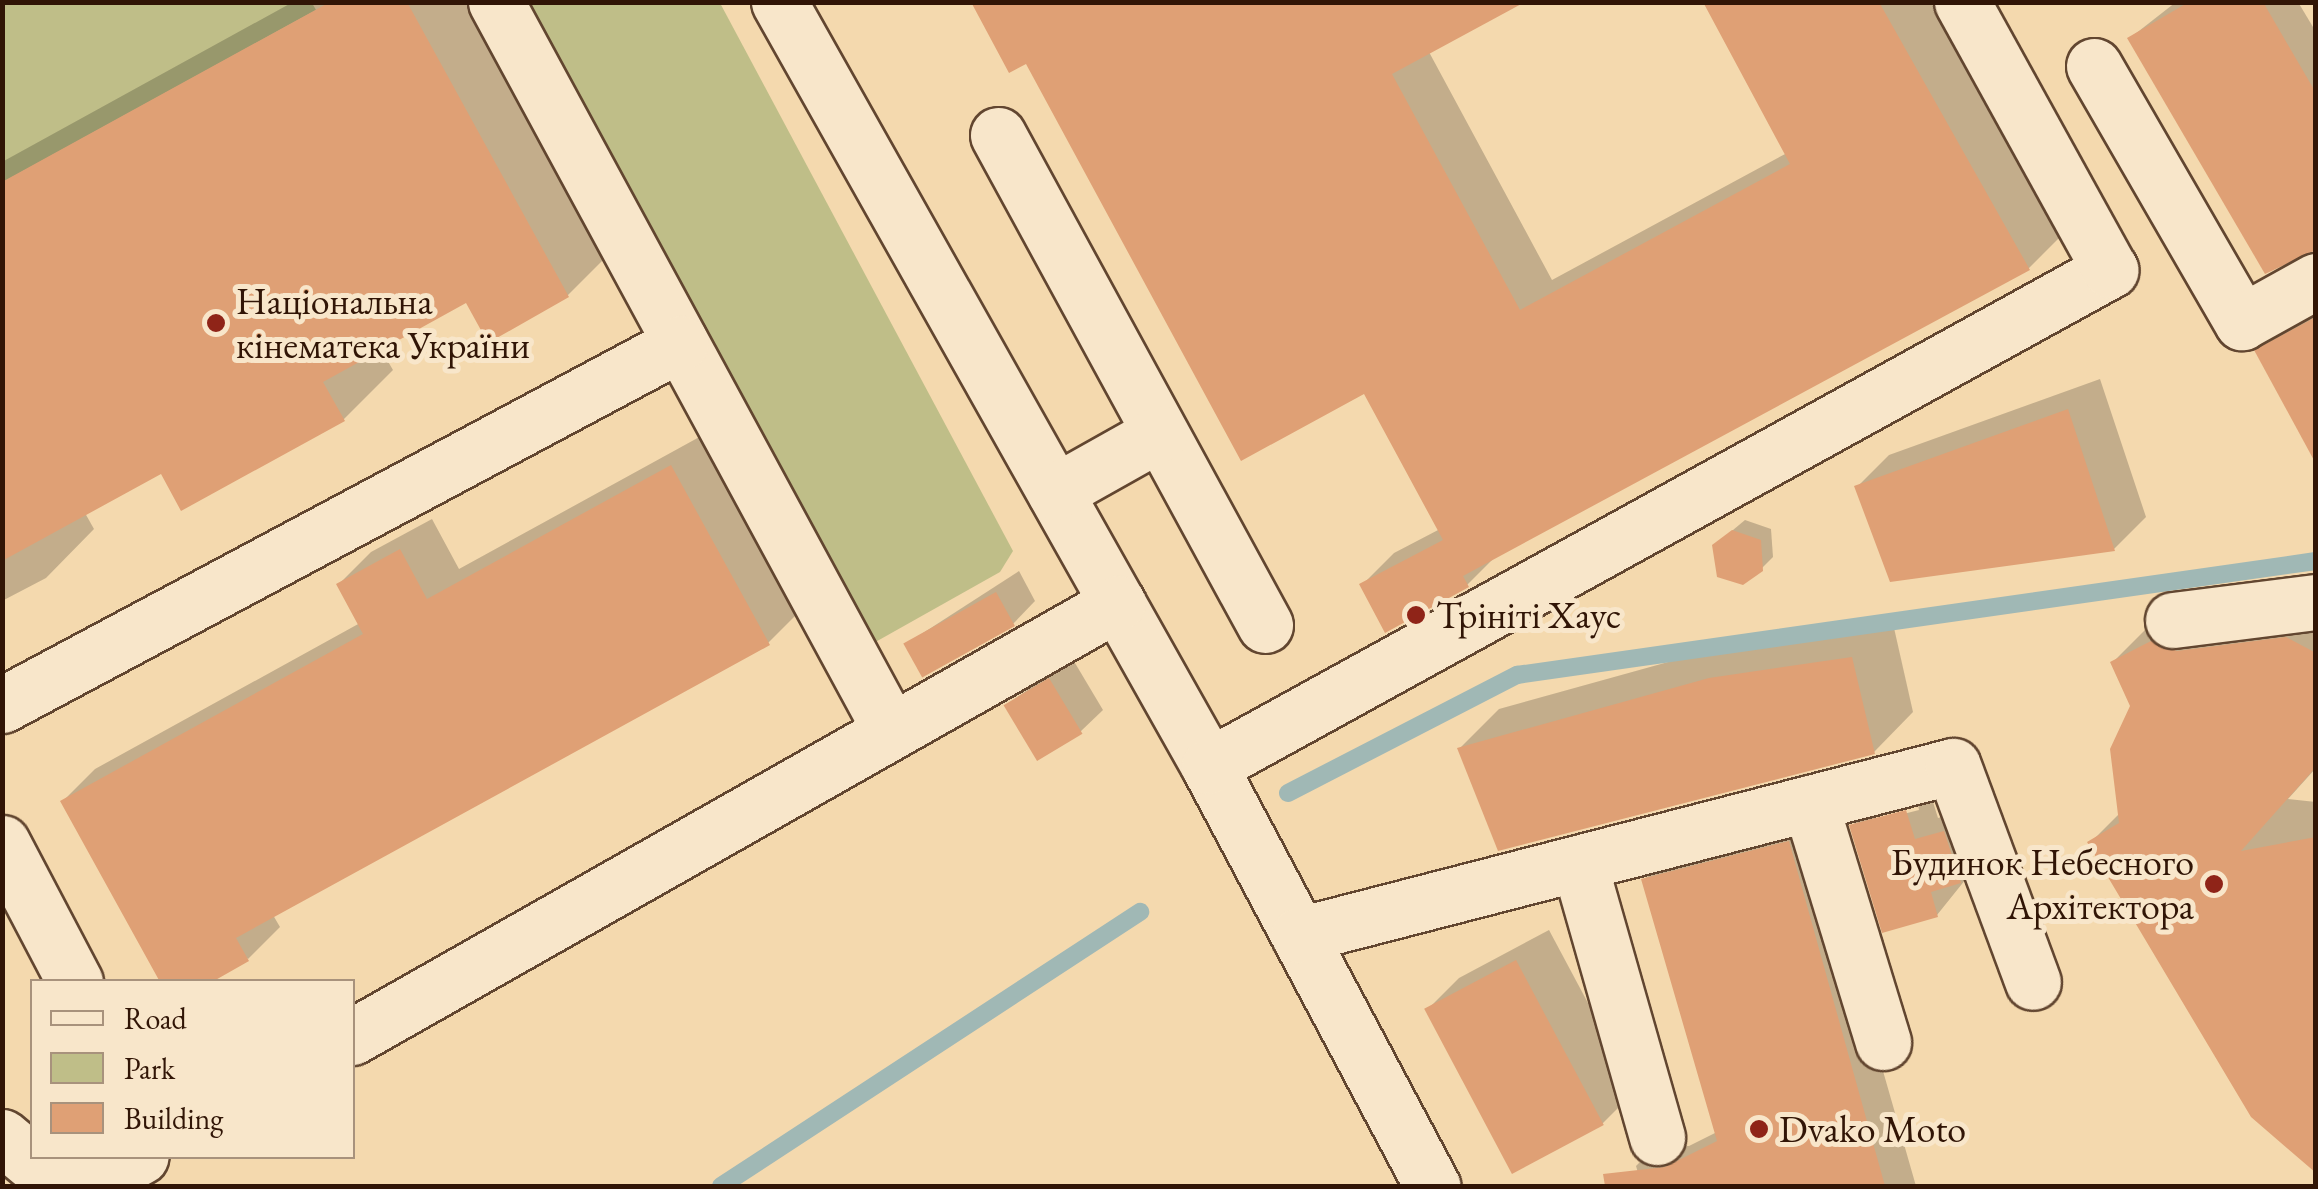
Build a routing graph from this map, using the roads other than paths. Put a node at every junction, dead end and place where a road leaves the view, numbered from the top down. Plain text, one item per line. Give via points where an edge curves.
1 (496, 2) edge
2 (779, 2) edge
3 (1962, 2) edge
4 (2094, 66) dead end
5 (998, 135) dead end
6 (2316, 281) edge
7 (681, 343) junction
8 (1160, 433) junction
9 (1055, 492) junction
10 (2316, 602) edge
11 (1118, 603) junction
12 (2173, 620) dead end
13 (1265, 625) dead end
14 (2, 705) edge
15 (891, 731) junction
16 (1209, 766) junction
17 (1810, 802) junction
18 (2, 843) edge
19 (1578, 863) junction
20 (1299, 935) junction
21 (74, 979) edge
22 (2033, 982) dead end
23 (355, 1035) edge
24 (1882, 1042) dead end
25 (1657, 1136) dead end
26 (2, 1137) edge
27 (30, 1150) edge
28 (50, 1159) edge
29 (91, 1178) edge
30 (1432, 1186) edge

1 - 7 lane
2 - 9 lane
3 - 16 lane via 2110,270
4 - 6 lane via 2242,322
5 - 8 lane
7 - 14 lane
7 - 15 lane
8 - 9 lane
8 - 13 lane
9 - 11 lane
10 - 12 lane
11 - 15 lane
11 - 16 lane
15 - 23 lane
16 - 20 lane
17 - 19 lane
17 - 22 lane via 1953,766
17 - 24 lane
18 - 21 lane
19 - 20 lane
19 - 25 lane
20 - 30 lane
26 - 27 lane
28 - 29 lane

